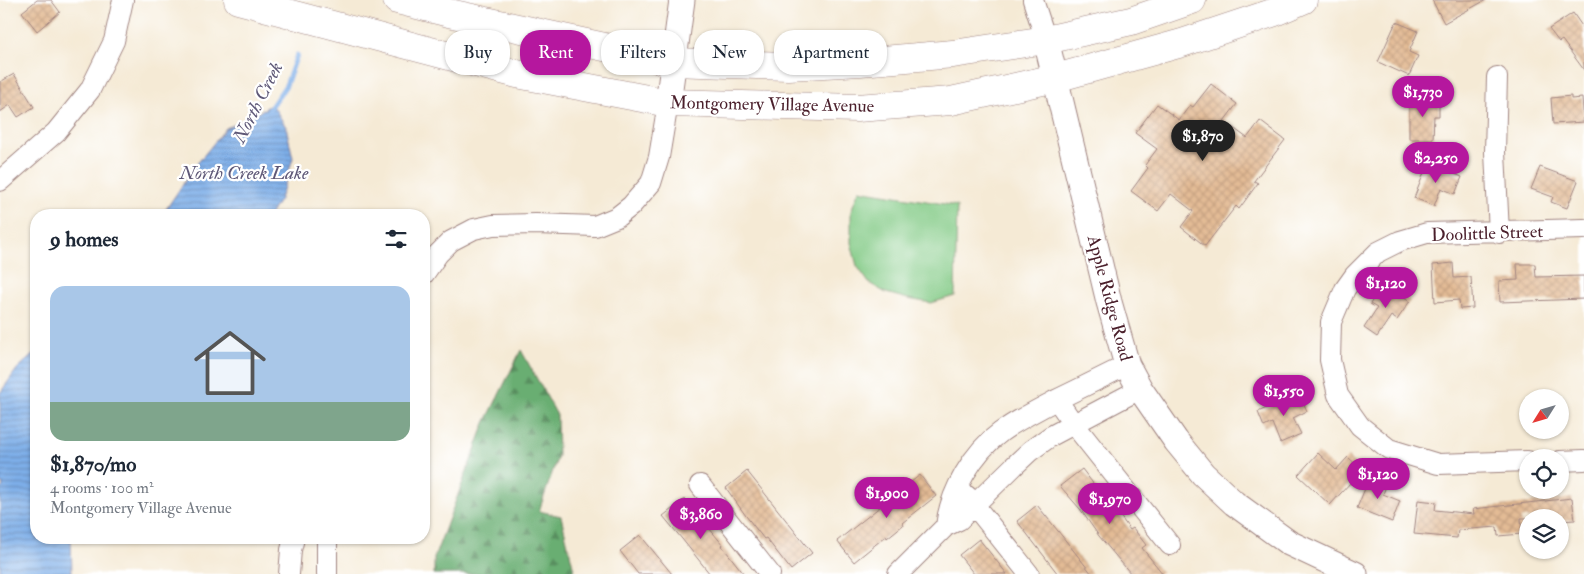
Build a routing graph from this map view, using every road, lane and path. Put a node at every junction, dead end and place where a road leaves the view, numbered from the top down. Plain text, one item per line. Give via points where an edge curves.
1 (123, 0) edge
2 (238, 0) edge
3 (398, 0) edge
4 (682, 0) edge
5 (1033, 0) edge
6 (1192, 0) edge
7 (1303, 0) edge
8 (678, 30) edge
9 (1046, 40) junction
10 (601, 46) edge
11 (684, 62) edge
12 (671, 75) edge
13 (1497, 77) dead end
14 (1056, 78) junction
15 (668, 103) junction
16 (3, 172) edge
17 (1584, 229) edge
18 (1499, 232) junction
19 (430, 265) edge
20 (1127, 365) junction
21 (1140, 389) junction
22 (1057, 400) junction
23 (1073, 424) junction
24 (1569, 460) edge
25 (1584, 460) edge
26 (1519, 461) edge
27 (958, 484) junction
28 (700, 485) dead end
29 (974, 505) junction
30 (946, 526) junction
31 (292, 544) edge
32 (327, 544) edge
33 (1170, 545) dead end
34 (289, 574) edge
35 (327, 574) edge
36 (770, 574) edge
37 (898, 574) edge
38 (1029, 574) edge
39 (1355, 574) edge

1 - 16 street via 114,41 90,90 56,132
2 - 15 main road, Montgomery Village Avenue via 517,74
3 - 10 main road
4 - 8 street
5 - 9 street
6 - 9 main road via 1131,21
7 - 14 main road, Montgomery Village Avenue via 1182,43
9 - 11 main road via 954,54 860,62 788,66
9 - 14 street, Apple Ridge Road
12 - 15 street
13 - 18 street via 1495,152
14 - 15 main road, Montgomery Village Avenue via 951,101 857,108
14 - 20 street, Apple Ridge Road
15 - 19 street via 651,183 617,217 595,226 493,225 474,229 451,241
17 - 18 street, Doolittle Street
18 - 26 street, Doolittle Street via 1427,233 1378,252 1344,289 1331,322 1330,360 1338,395 1360,426 1389,450 1438,464
20 - 21 street, Apple Ridge Road
20 - 22 street
21 - 23 street
21 - 39 street, Apple Ridge Road via 1203,474 1234,503 1290,543
22 - 23 street
22 - 27 street via 1000,433 986,446
23 - 29 street via 1030,451
23 - 33 street
24 - 25 street
27 - 29 street
27 - 30 street
28 - 36 street
29 - 30 street via 959,520
29 - 38 street
30 - 37 street
31 - 34 street
32 - 35 street

